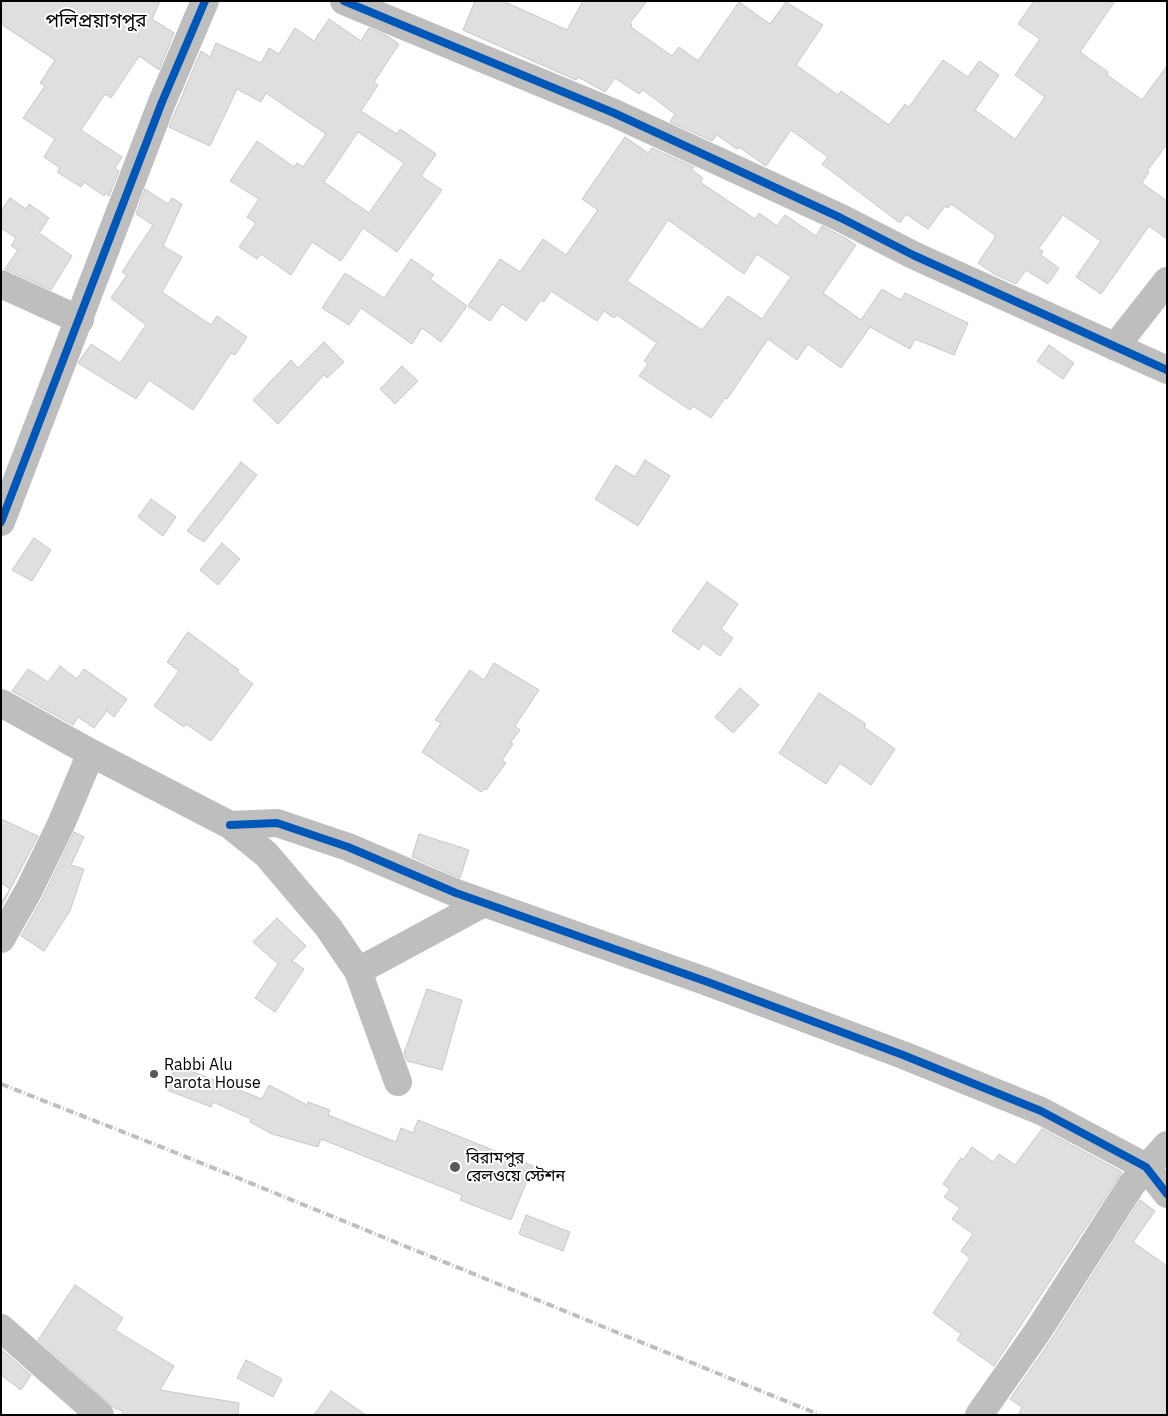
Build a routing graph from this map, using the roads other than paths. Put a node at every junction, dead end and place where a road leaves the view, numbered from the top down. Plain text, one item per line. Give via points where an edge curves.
1 (205, 1) edge
2 (344, 1) edge
3 (1167, 281) edge
4 (1, 284) edge
5 (80, 320) junction
6 (1115, 347) junction
7 (1167, 370) edge
8 (1, 522) edge
9 (1, 703) edge
10 (91, 754) junction
11 (230, 825) junction
12 (484, 903) junction
13 (1, 938) edge
14 (358, 971) junction
15 (398, 1082) dead end
16 (1167, 1145) edge
17 (1146, 1167) junction
18 (1167, 1194) edge
19 (1, 1328) edge
20 (100, 1415) edge
21 (979, 1415) edge

1 - 5 street via 162,102
2 - 6 street via 614,113
3 - 6 street
4 - 5 street
5 - 8 street
6 - 7 street
9 - 10 street
10 - 11 street
10 - 13 street via 29,890
11 - 12 street via 277,823 348,847
11 - 14 street via 266,854 328,928
12 - 14 street
12 - 17 street via 705,980 903,1055 1041,1111
14 - 15 street
16 - 17 street
17 - 18 street
17 - 21 street
19 - 20 street

